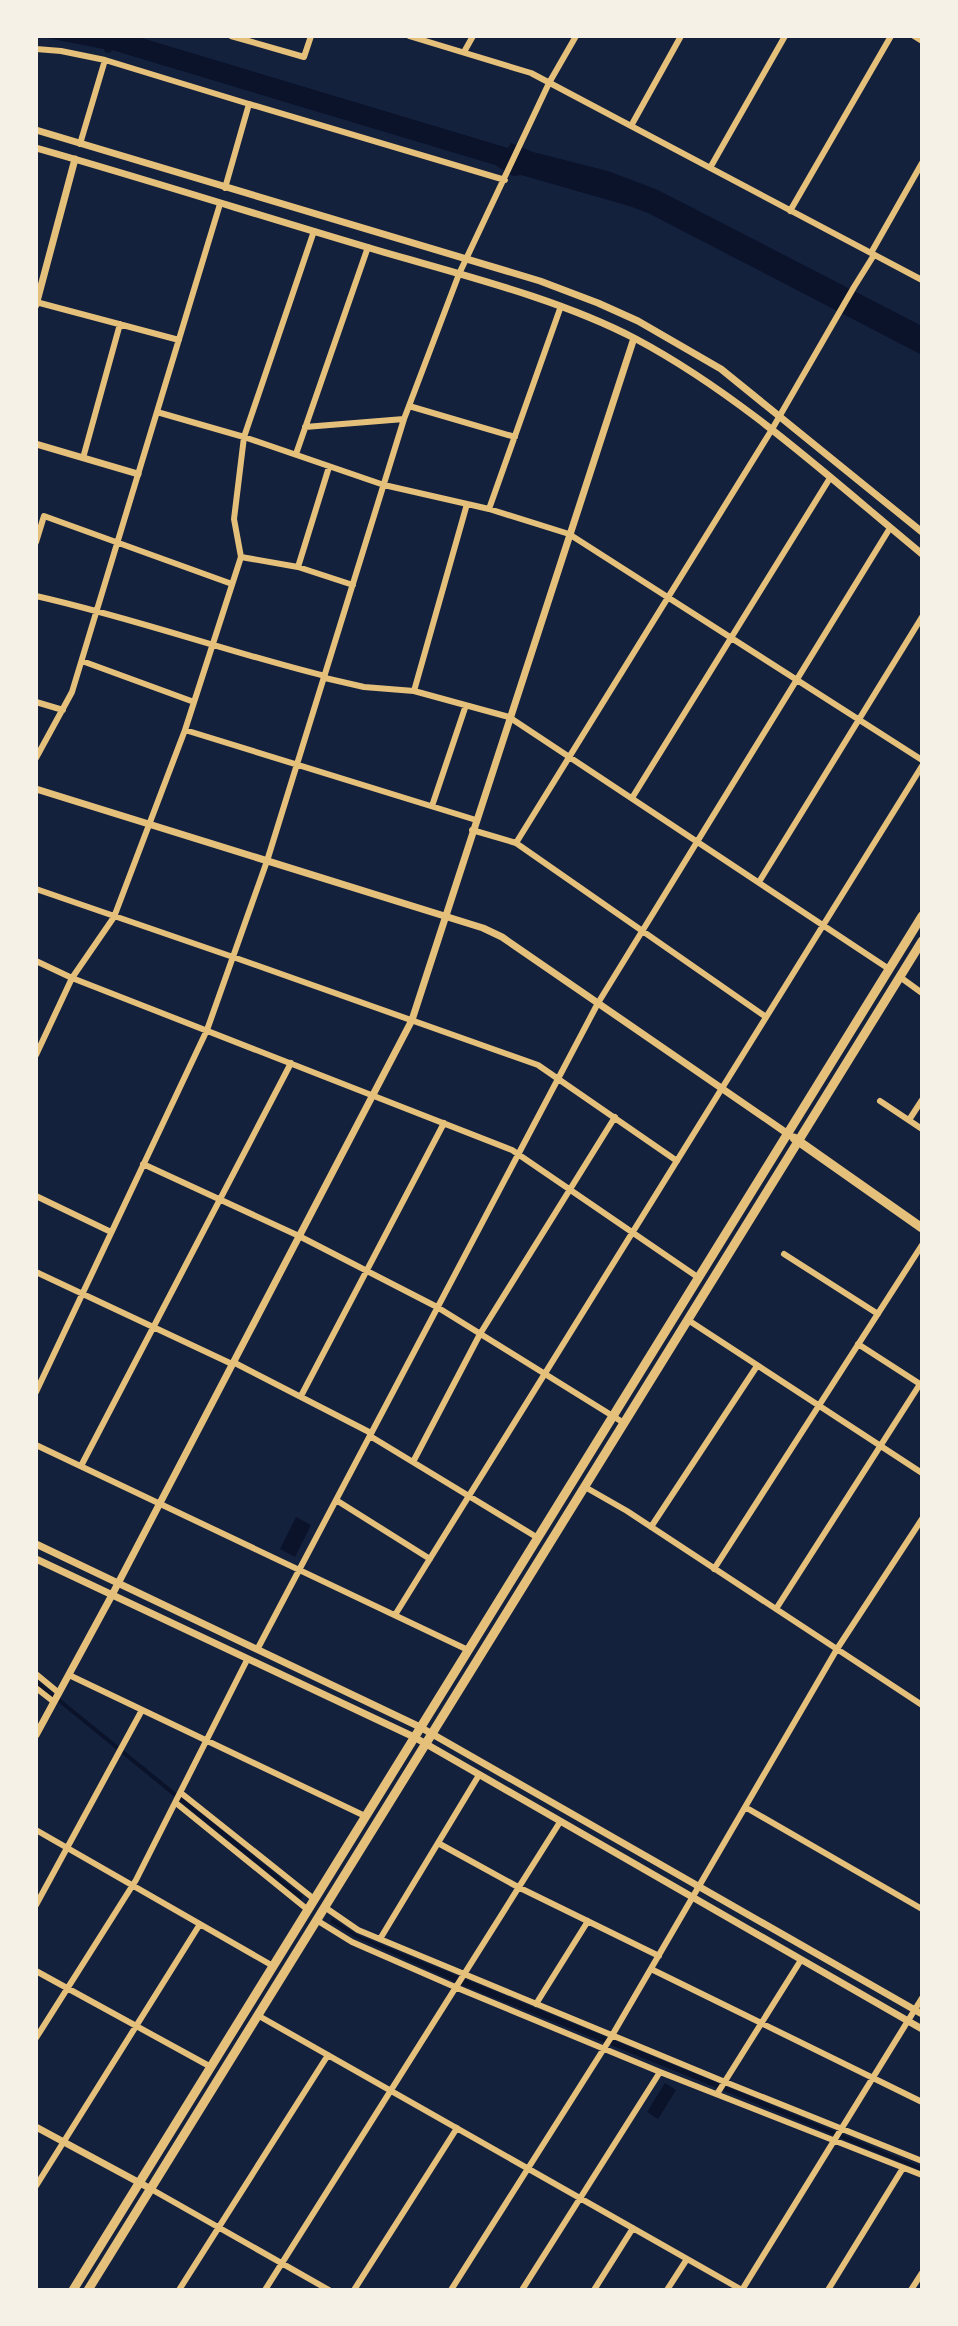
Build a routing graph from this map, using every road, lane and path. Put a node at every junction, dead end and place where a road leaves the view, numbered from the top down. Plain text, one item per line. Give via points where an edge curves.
1 (231, 36) edge
2 (271, 36) edge
3 (311, 36) edge
4 (409, 36) edge
5 (473, 36) edge
6 (576, 36) edge
7 (681, 36) edge
8 (785, 36) edge
9 (891, 36) edge
10 (914, 36) edge
11 (922, 41) edge
12 (268, 47) junction
13 (36, 49) edge
14 (464, 52) junction
15 (105, 60) junction
16 (549, 83) junction
17 (249, 104) junction
18 (631, 126) junction
19 (36, 130) edge
20 (80, 144) junction
21 (36, 148) edge
22 (75, 159) junction
23 (921, 165) edge
24 (710, 168) junction
25 (507, 176) junction
26 (225, 188) junction
27 (220, 204) junction
28 (790, 211) junction
29 (314, 231) junction
30 (368, 247) junction
31 (872, 254) junction
32 (466, 261) junction
33 (459, 274) junction
34 (922, 280) edge
35 (36, 303) edge
36 (561, 306) junction
37 (120, 324) junction
38 (634, 338) junction
39 (179, 340) junction
40 (409, 406) junction
41 (157, 412) junction
42 (779, 416) junction
43 (404, 419) junction
44 (305, 427) junction
45 (771, 431) junction
46 (244, 437) junction
47 (515, 437) junction
48 (36, 444) edge
49 (296, 454) junction
50 (83, 458) junction
51 (329, 467) junction
52 (138, 474) junction
53 (830, 478) junction
54 (384, 485) junction
55 (467, 504) junction
56 (489, 509) junction
57 (890, 528) junction
58 (922, 532) edge
59 (569, 534) junction
60 (36, 542) edge
61 (117, 542) junction
62 (922, 554) edge
63 (241, 557) junction
64 (298, 567) junction
65 (232, 584) junction
66 (353, 585) junction
67 (36, 596) edge
68 (668, 598) junction
69 (97, 610) junction
70 (922, 617) edge
71 (731, 638) junction
72 (212, 644) junction
73 (82, 661) junction
74 (325, 677) junction
75 (796, 680) junction
76 (414, 691) junction
77 (36, 702) edge
78 (194, 702) junction
79 (466, 705) junction
80 (63, 710) junction
81 (509, 717) junction
82 (859, 719) junction
83 (185, 730) junction
84 (569, 757) junction
85 (36, 758) edge
86 (922, 763) edge
87 (297, 764) junction
88 (36, 789) edge
89 (632, 798) junction
90 (432, 806) junction
91 (476, 820) junction
92 (150, 824) junction
93 (472, 830) junction
94 (697, 841) junction
95 (516, 843) junction
96 (267, 861) junction
97 (759, 882) junction
98 (36, 889) edge
99 (445, 914) junction
100 (922, 916) edge
101 (114, 917) junction
102 (823, 925) junction
103 (642, 931) junction
104 (922, 941) edge
105 (233, 957) junction
106 (36, 961) edge
107 (889, 969) junction
108 (900, 977) junction
109 (72, 978) junction
110 (922, 993) edge
111 (598, 1003) junction
112 (766, 1017) junction
113 (412, 1020) junction
114 (207, 1030) junction
115 (36, 1055) edge
116 (291, 1063) junction
117 (558, 1078) junction
118 (722, 1088) junction
119 (372, 1096) junction
120 (922, 1100) edge
121 (880, 1101) dead end
122 (615, 1117) junction
123 (909, 1120) junction
124 (444, 1123) junction
125 (922, 1129) edge
126 (788, 1134) junction
127 (798, 1141) junction
128 (518, 1154) junction
129 (677, 1161) junction
130 (143, 1164) junction
131 (570, 1190) junction
132 (36, 1196) edge
133 (220, 1200) junction
134 (922, 1228) edge
135 (111, 1232) junction
136 (632, 1233) junction
137 (299, 1236) junction
138 (922, 1245) edge
139 (784, 1254) dead end
140 (368, 1271) junction
141 (36, 1272) edge
142 (699, 1278) junction
143 (82, 1294) junction
144 (437, 1307) junction
145 (878, 1314) junction
146 (688, 1320) junction
147 (153, 1327) junction
148 (480, 1334) junction
149 (858, 1344) junction
150 (233, 1363) junction
151 (757, 1366) junction
152 (545, 1374) junction
153 (36, 1392) edge
154 (301, 1396) junction
155 (818, 1406) junction
156 (613, 1416) junction
157 (624, 1423) junction
158 (371, 1434) junction
159 (36, 1445) edge
160 (880, 1447) junction
161 (413, 1462) junction
162 (81, 1466) junction
163 (922, 1473) edge
164 (585, 1487) junction
165 (469, 1496) junction
166 (336, 1500) junction
167 (160, 1503) junction
168 (922, 1519) edge
169 (651, 1527) junction
170 (538, 1538) junction
171 (36, 1544) edge
172 (36, 1559) edge
173 (430, 1559) junction
174 (714, 1569) junction
175 (299, 1570) junction
176 (118, 1583) junction
177 (112, 1595) junction
178 (776, 1609) junction
179 (395, 1615) junction
180 (258, 1648) junction
181 (837, 1649) junction
182 (468, 1650) junction
183 (247, 1660) junction
184 (36, 1674) edge
185 (69, 1675) junction
186 (36, 1688) edge
187 (56, 1698) junction
188 (922, 1705) edge
189 (142, 1710) junction
190 (420, 1727) junction
191 (432, 1734) junction
192 (36, 1735) edge
193 (414, 1737) junction
194 (207, 1741) junction
195 (426, 1744) junction
196 (479, 1775) junction
197 (178, 1798) junction
198 (745, 1807) junction
199 (365, 1816) junction
200 (560, 1822) junction
201 (36, 1830) edge
202 (438, 1843) junction
203 (68, 1848) junction
204 (133, 1886) junction
205 (700, 1886) junction
206 (518, 1887) junction
207 (693, 1897) junction
208 (314, 1899) junction
209 (36, 1905) edge
210 (326, 1908) junction
211 (922, 1909) edge
212 (308, 1910) junction
213 (318, 1921) junction
214 (588, 1921) junction
215 (200, 1924) junction
216 (380, 1939) junction
217 (659, 1956) junction
218 (801, 1960) junction
219 (273, 1966) junction
220 (651, 1969) junction
221 (36, 1971) edge
222 (459, 1981) junction
223 (67, 1989) junction
224 (922, 1998) edge
225 (536, 2004) junction
226 (918, 2012) edge
227 (259, 2016) junction
228 (908, 2021) junction
229 (761, 2024) junction
230 (136, 2026) junction
231 (922, 2029) edge
232 (36, 2038) edge
233 (609, 2041) junction
234 (328, 2055) junction
235 (211, 2067) junction
236 (660, 2072) junction
237 (874, 2079) junction
238 (721, 2088) junction
239 (391, 2090) junction
240 (922, 2102) edge
241 (36, 2127) edge
242 (457, 2128) junction
243 (839, 2135) junction
244 (63, 2142) junction
245 (922, 2161) edge
246 (528, 2168) junction
247 (903, 2168) junction
248 (922, 2175) edge
249 (139, 2183) junction
250 (36, 2186) edge
251 (151, 2189) junction
252 (581, 2198) junction
253 (218, 2227) junction
254 (633, 2228) junction
255 (687, 2259) junction
256 (282, 2263) junction
257 (922, 2273) edge
258 (73, 2290) edge
259 (88, 2290) edge
260 (179, 2290) edge
261 (265, 2290) edge
262 (329, 2290) edge
263 (354, 2290) edge
264 (451, 2290) edge
265 (522, 2290) edge
266 (594, 2290) edge
267 (667, 2290) edge
268 (742, 2290) edge
269 (828, 2290) edge
270 (911, 2290) edge

1 - 12 street
2 - 12 street
3 - 12 street via 304,57
4 - 14 street
5 - 14 street
6 - 16 street
7 - 18 street
8 - 24 street
9 - 28 street
10 - 11 street
13 - 15 street
14 - 16 street
15 - 17 street
15 - 20 street
16 - 18 street
16 - 25 street
17 - 25 street
17 - 26 street
18 - 24 street
19 - 20 street
20 - 26 street
21 - 22 street
22 - 27 street
22 - 35 street
23 - 31 street
24 - 28 street
25 - 32 street
26 - 32 street
27 - 29 street
27 - 39 street
28 - 31 street
29 - 30 street
29 - 46 street
30 - 33 street
30 - 44 street
31 - 34 street
31 - 42 street
32 - 33 street
32 - 42 street via 540,281 638,321 721,369
33 - 36 street
33 - 40 street
35 - 37 street
36 - 38 street
36 - 47 street
37 - 39 street
37 - 50 street
38 - 45 street via 714,385
38 - 59 street
39 - 41 street
40 - 43 street
40 - 47 street
41 - 46 street
41 - 52 street
42 - 45 street
42 - 58 street
43 - 44 street
43 - 54 street
44 - 49 street
45 - 53 street
45 - 68 street
46 - 49 street
46 - 63 street via 234,519
47 - 56 street
48 - 50 street
49 - 51 street
50 - 52 street
51 - 54 street
51 - 64 street
52 - 61 street
53 - 57 street
53 - 71 street
54 - 55 street
54 - 66 street
55 - 56 street
55 - 76 street
56 - 59 street
57 - 62 street
57 - 75 street
59 - 68 street
59 - 81 street
60 - 61 street via 44,516
61 - 65 street
61 - 69 street
63 - 64 street
63 - 65 street
64 - 66 street
65 - 72 street
66 - 74 street
67 - 69 street
68 - 71 street
68 - 84 street
69 - 72 street
69 - 73 street
70 - 82 street
71 - 75 street
71 - 89 street
72 - 74 street
72 - 78 street
73 - 78 street
73 - 80 street
74 - 76 street
74 - 87 street
75 - 82 street
75 - 94 street
76 - 79 street
77 - 80 street
78 - 83 street
79 - 81 street
79 - 90 street
80 - 85 street
81 - 84 street
81 - 91 street
82 - 86 street
82 - 97 street
83 - 87 street
83 - 92 street
84 - 89 street
84 - 95 street
86 - 102 street
87 - 90 street
87 - 96 street
88 - 92 street
89 - 94 street
90 - 91 street
91 - 93 street
92 - 96 street
92 - 101 street
93 - 95 street
93 - 99 street
94 - 97 street
94 - 103 street
95 - 103 street
96 - 99 street
96 - 105 street
97 - 102 street
98 - 101 street
99 - 111 street via 502,937
99 - 113 street
100 - 107 main road
101 - 105 street
101 - 109 street
102 - 107 street
102 - 112 street
103 - 111 street
103 - 112 street
104 - 108 main road
105 - 113 street
105 - 114 street
106 - 109 street
107 - 126 main road
108 - 110 street
108 - 127 main road
109 - 114 street
109 - 115 street
111 - 117 street
111 - 118 street
112 - 118 street
113 - 117 street via 538,1065
113 - 119 street
114 - 116 street
114 - 130 street
116 - 119 street
116 - 133 street
117 - 122 street
117 - 128 street
118 - 126 street
118 - 129 street
119 - 124 street
119 - 137 street
120 - 123 street
121 - 123 street
122 - 129 street
122 - 131 street
123 - 125 street
124 - 128 street
124 - 140 street
126 - 127 main road
126 - 142 main road
127 - 134 main road
127 - 146 main road
128 - 131 street
128 - 144 street
129 - 136 street
130 - 133 street
130 - 135 street
131 - 136 street
131 - 148 street
132 - 135 street
133 - 137 street
133 - 147 street
135 - 143 street
136 - 142 street
136 - 152 street
137 - 140 street
137 - 150 street
138 - 145 street
139 - 145 street
140 - 144 street
140 - 154 street
141 - 143 street
142 - 156 main road
143 - 147 street
143 - 153 street
144 - 148 street
144 - 158 street
145 - 149 street
146 - 151 street
146 - 157 main road
147 - 150 street
147 - 162 street
148 - 152 street
148 - 161 street
149 - 155 street
149 - 160 street via 920,1384
150 - 154 street
150 - 167 street
151 - 155 street
151 - 169 street
152 - 156 street
152 - 165 street
154 - 158 street
155 - 160 street
155 - 174 street
156 - 157 street
156 - 170 main road
157 - 164 main road
158 - 161 street
158 - 166 street
159 - 162 street
160 - 163 street
160 - 178 street
161 - 165 street
162 - 167 street
164 - 169 street
164 - 191 main road
165 - 170 street
165 - 173 street
166 - 173 street
166 - 175 street
167 - 175 street
167 - 176 street
168 - 181 street
169 - 174 street
170 - 182 main road
171 - 176 street
172 - 177 street
173 - 179 street
174 - 178 street
175 - 179 street
175 - 180 street
176 - 177 street
176 - 180 street
177 - 183 street
177 - 185 street
178 - 181 street
179 - 182 street
180 - 190 street
181 - 188 street
181 - 198 street
182 - 190 main road
183 - 193 street
183 - 194 street
184 - 187 street
185 - 187 street
185 - 189 street
186 - 187 street
187 - 192 street
189 - 194 street
189 - 203 street
190 - 191 street
190 - 193 main road
191 - 195 main road
191 - 205 street
193 - 195 street
193 - 199 main road
194 - 197 street
194 - 199 street
195 - 196 street
195 - 210 main road
196 - 200 street
196 - 202 street
197 - 204 street
197 - 208 street
197 - 212 street
198 - 205 street
198 - 211 street
199 - 208 main road
200 - 206 street
200 - 207 street
201 - 203 street
202 - 206 street
202 - 216 street
203 - 204 street
203 - 209 street
204 - 215 street
204 - 223 street
205 - 207 street
205 - 226 street
206 - 214 street
206 - 222 street
207 - 217 street
207 - 218 street
208 - 212 main road
210 - 213 main road
210 - 216 street
212 - 219 main road
213 - 222 street via 352,1942
213 - 227 main road
214 - 217 street
214 - 225 street
215 - 219 street
215 - 230 street
216 - 222 street
217 - 220 street
218 - 228 street
218 - 229 street
219 - 235 main road
220 - 229 street
220 - 233 street
221 - 223 street
222 - 225 street
222 - 233 street
222 - 239 street
223 - 230 street
223 - 232 street
224 - 226 street
225 - 233 street
226 - 228 street
227 - 234 street
227 - 251 main road
228 - 231 street
228 - 237 street
229 - 237 street
229 - 238 street
230 - 235 street
230 - 244 street
233 - 236 street
233 - 238 street
233 - 246 street
234 - 239 street
234 - 253 street
235 - 249 main road
236 - 238 street
236 - 252 street
237 - 240 street
237 - 243 street
238 - 243 street
238 - 243 street
239 - 242 street
239 - 256 street
241 - 244 street
242 - 246 street
242 - 263 street
243 - 245 street
243 - 247 street
243 - 268 street
244 - 249 street
244 - 250 street
246 - 252 street
246 - 264 street
247 - 248 street
247 - 269 street
249 - 251 street
249 - 258 main road
251 - 253 street
251 - 259 main road
252 - 254 street
252 - 265 street
253 - 256 street
253 - 260 street
254 - 255 street
254 - 266 street
255 - 267 street
255 - 268 street
256 - 261 street
256 - 262 street
257 - 270 street

